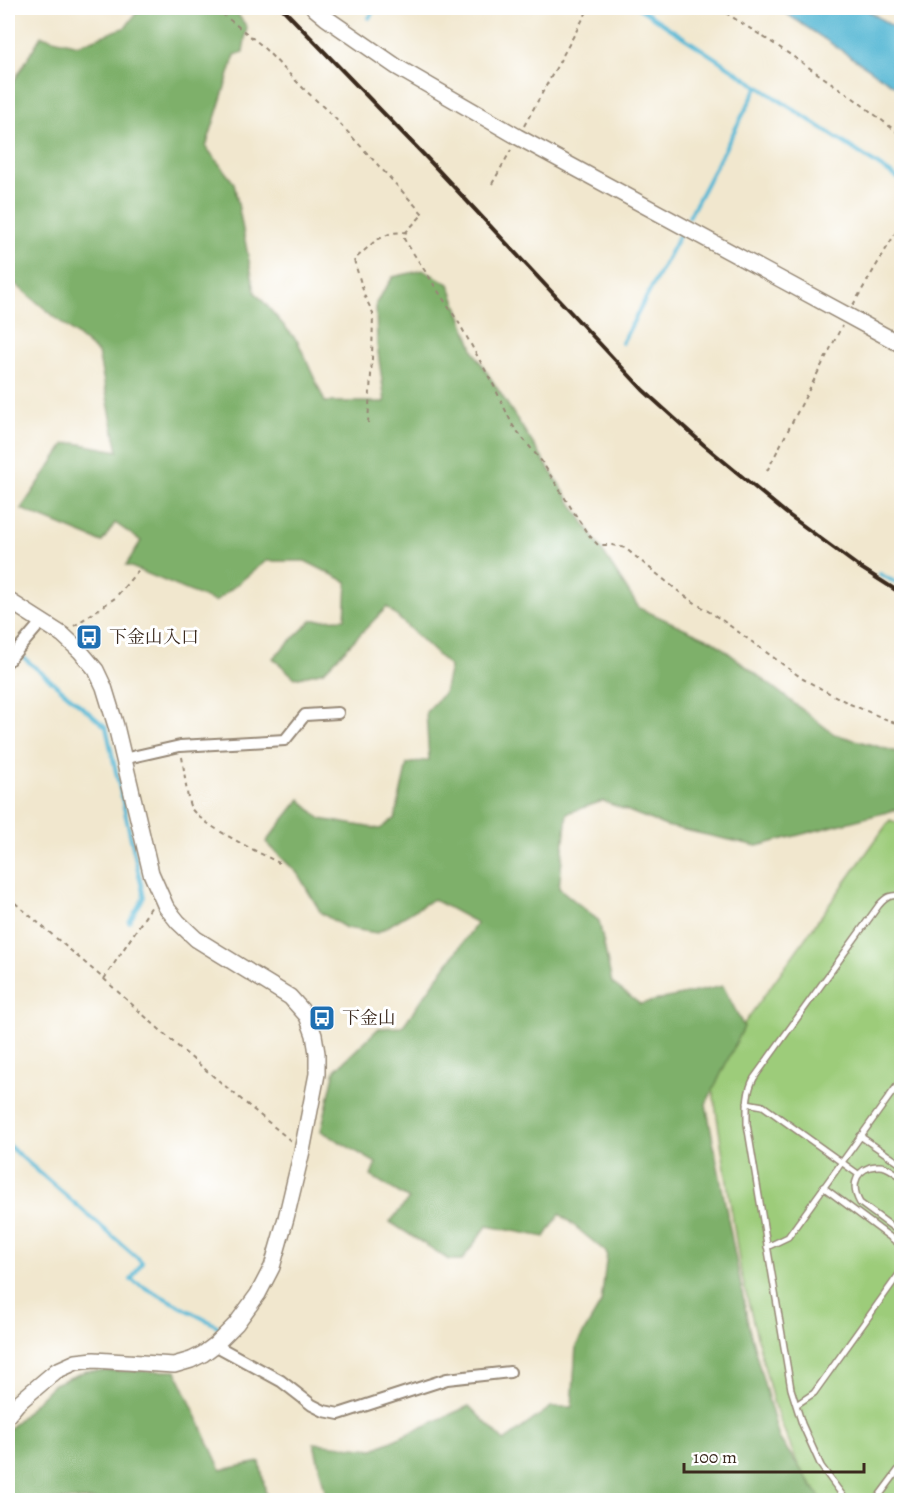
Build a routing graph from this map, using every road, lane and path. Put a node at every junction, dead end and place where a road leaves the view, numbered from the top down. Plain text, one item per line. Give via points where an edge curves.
1 (214, 8) edge
2 (314, 8) edge
3 (589, 8) edge
4 (718, 8) edge
5 (902, 136) edge
6 (519, 137) junction
7 (492, 184) dead end
8 (902, 222) edge
9 (406, 232) junction
10 (847, 315) junction
11 (902, 345) edge
12 (368, 423) dead end
13 (767, 471) dead end
14 (141, 567) dead end
15 (8, 600) edge
16 (41, 620) junction
17 (63, 634) junction
18 (8, 661) edge
19 (338, 713) dead end
20 (902, 726) edge
21 (180, 746) junction
22 (123, 759) junction
23 (279, 863) dead end
24 (160, 894) junction
25 (902, 896) edge
26 (8, 897) edge
27 (104, 979) junction
28 (902, 1079) edge
29 (747, 1103) junction
30 (860, 1136) junction
31 (302, 1150) junction
32 (842, 1162) junction
33 (902, 1165) edge
34 (858, 1174) junction
35 (902, 1177) edge
36 (823, 1187) junction
37 (901, 1233) edge
38 (902, 1246) edge
39 (767, 1247) junction
40 (902, 1270) edge
41 (215, 1345) junction
42 (510, 1372) dead end
43 (796, 1404) junction
44 (8, 1414) edge
45 (902, 1465) edge
46 (846, 1500) edge
47 (876, 1500) edge

1 - 9 path via 260,44 423,214
2 - 6 street via 397,67
3 - 6 path
4 - 5 path via 852,97
6 - 7 path
6 - 10 street
8 - 10 path
9 - 12 path via 391,232 354,260 373,313
9 - 20 path via 404,239 459,323 513,426 598,545 625,548 683,595 804,679 849,704
10 - 11 street
10 - 13 path
14 - 17 path via 115,598
15 - 16 street
16 - 17 street
16 - 18 street
17 - 22 street via 96,669
19 - 21 street via 305,715 285,740
21 - 22 street
21 - 23 path via 190,807 201,819
22 - 24 street via 151,873
24 - 27 path
24 - 31 street via 166,907 196,939 290,997 307,1016 314,1035 317,1074
25 - 29 lane via 886,897 879,905 754,1078
26 - 27 path
27 - 31 path
28 - 30 lane
29 - 32 lane via 763,1106
29 - 39 lane
30 - 32 lane
30 - 33 lane
31 - 41 street via 272,1267 258,1294
32 - 34 lane
32 - 36 lane
34 - 35 lane via 880,1166
34 - 37 lane via 855,1185 860,1203
36 - 38 lane
36 - 39 lane via 788,1237
39 - 43 lane
40 - 43 lane via 814,1393
41 - 42 street via 281,1381 312,1405 339,1414 447,1379
41 - 44 street via 174,1365 76,1362 57,1371
43 - 46 lane via 821,1466
45 - 47 lane

